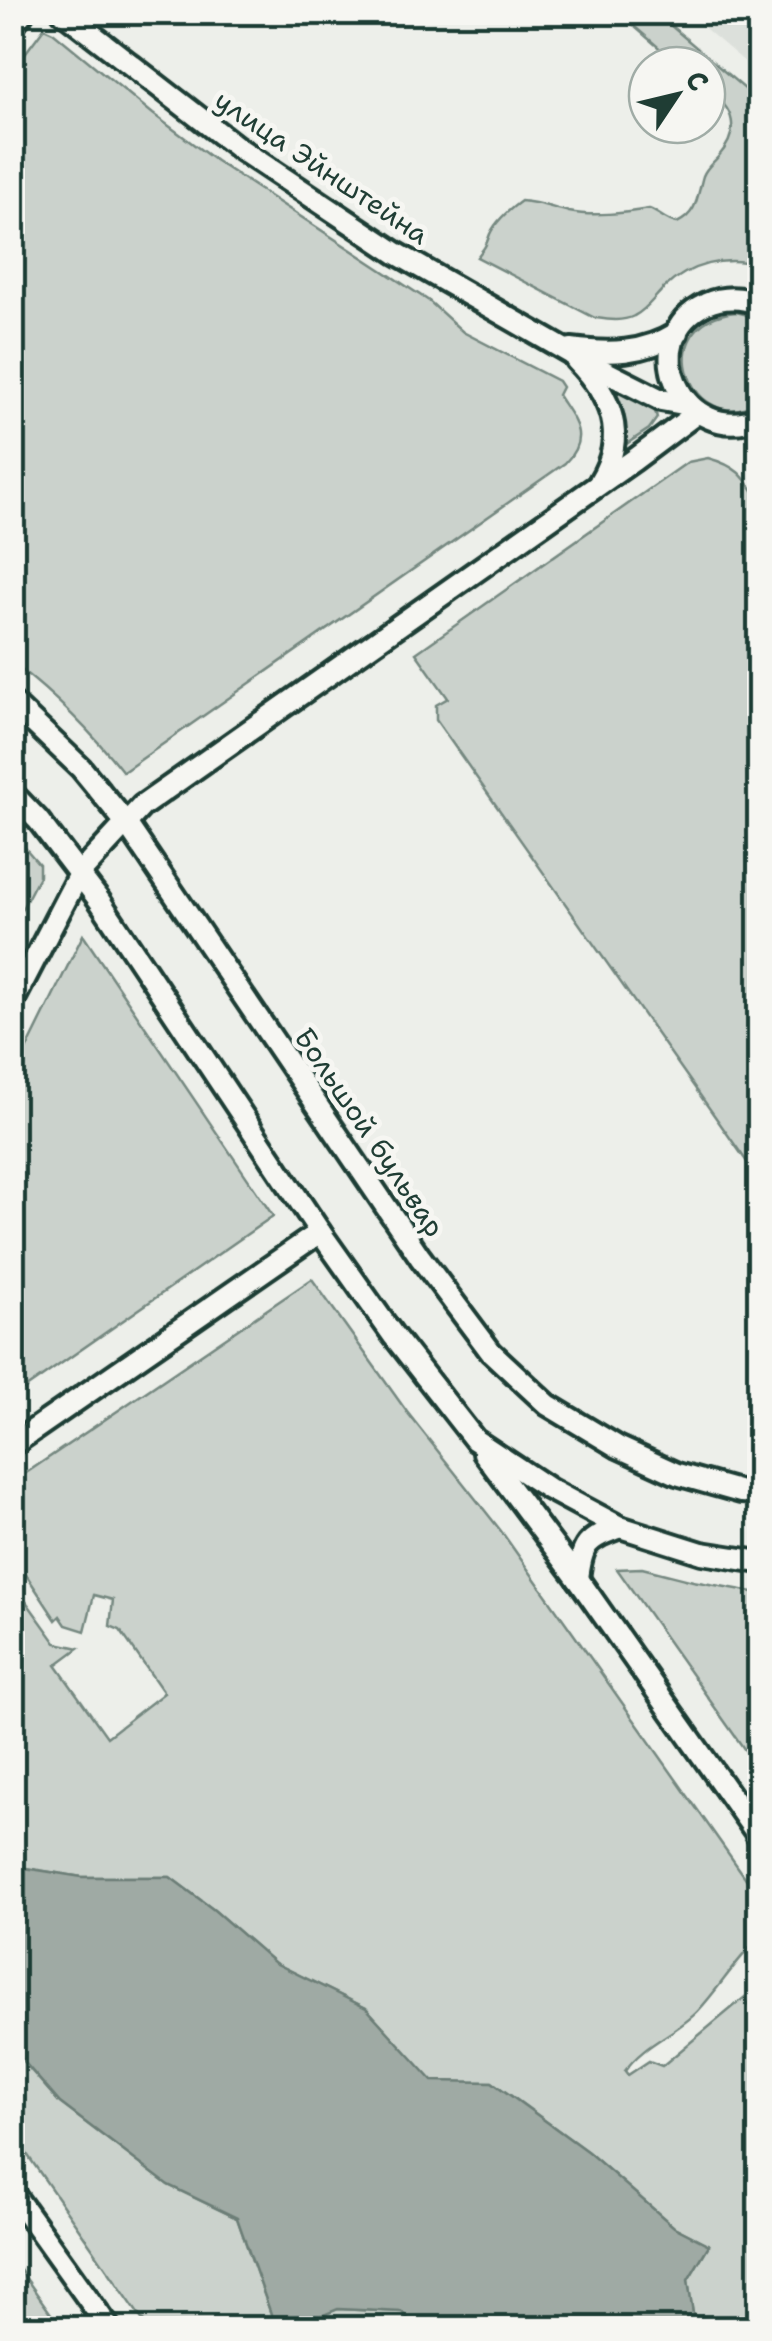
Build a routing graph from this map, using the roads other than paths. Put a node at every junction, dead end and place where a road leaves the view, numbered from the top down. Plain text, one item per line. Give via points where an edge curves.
1 (23, 12) edge
2 (64, 12) edge
3 (12, 26) edge
4 (760, 304) edge
5 (677, 333) junction
6 (564, 348) junction
7 (694, 409) junction
8 (760, 416) edge
9 (598, 484) junction
10 (12, 702) edge
11 (12, 794) edge
12 (126, 822) junction
13 (79, 874) junction
14 (12, 1003) edge
15 (320, 1232) junction
16 (474, 1440) junction
17 (12, 1445) edge
18 (760, 1493) edge
19 (620, 1527) junction
20 (760, 1562) edge
21 (578, 1580) junction
22 (760, 1838) edge
23 (12, 2192) edge
24 (109, 2328) edge

1 - 3 street
2 - 6 street, улица Эйнштейна via 283,179
4 - 5 street via 710,302
5 - 6 street via 616,353
5 - 7 street via 673,379
6 - 7 street, улица Эйнштейна via 661,400
6 - 9 street via 614,420 612,462
7 - 8 street, улица Эйнштейна via 727,423
7 - 9 street
9 - 12 street
10 - 12 street, Большой бульвар
11 - 13 street
12 - 13 street
12 - 18 street, Большой бульвар via 491,1352 548,1405 618,1447 678,1474
13 - 14 street
13 - 15 street
15 - 16 street
15 - 17 street
16 - 19 street
16 - 21 street
19 - 20 street via 702,1553
19 - 21 street via 580,1554
21 - 22 street
23 - 24 street

